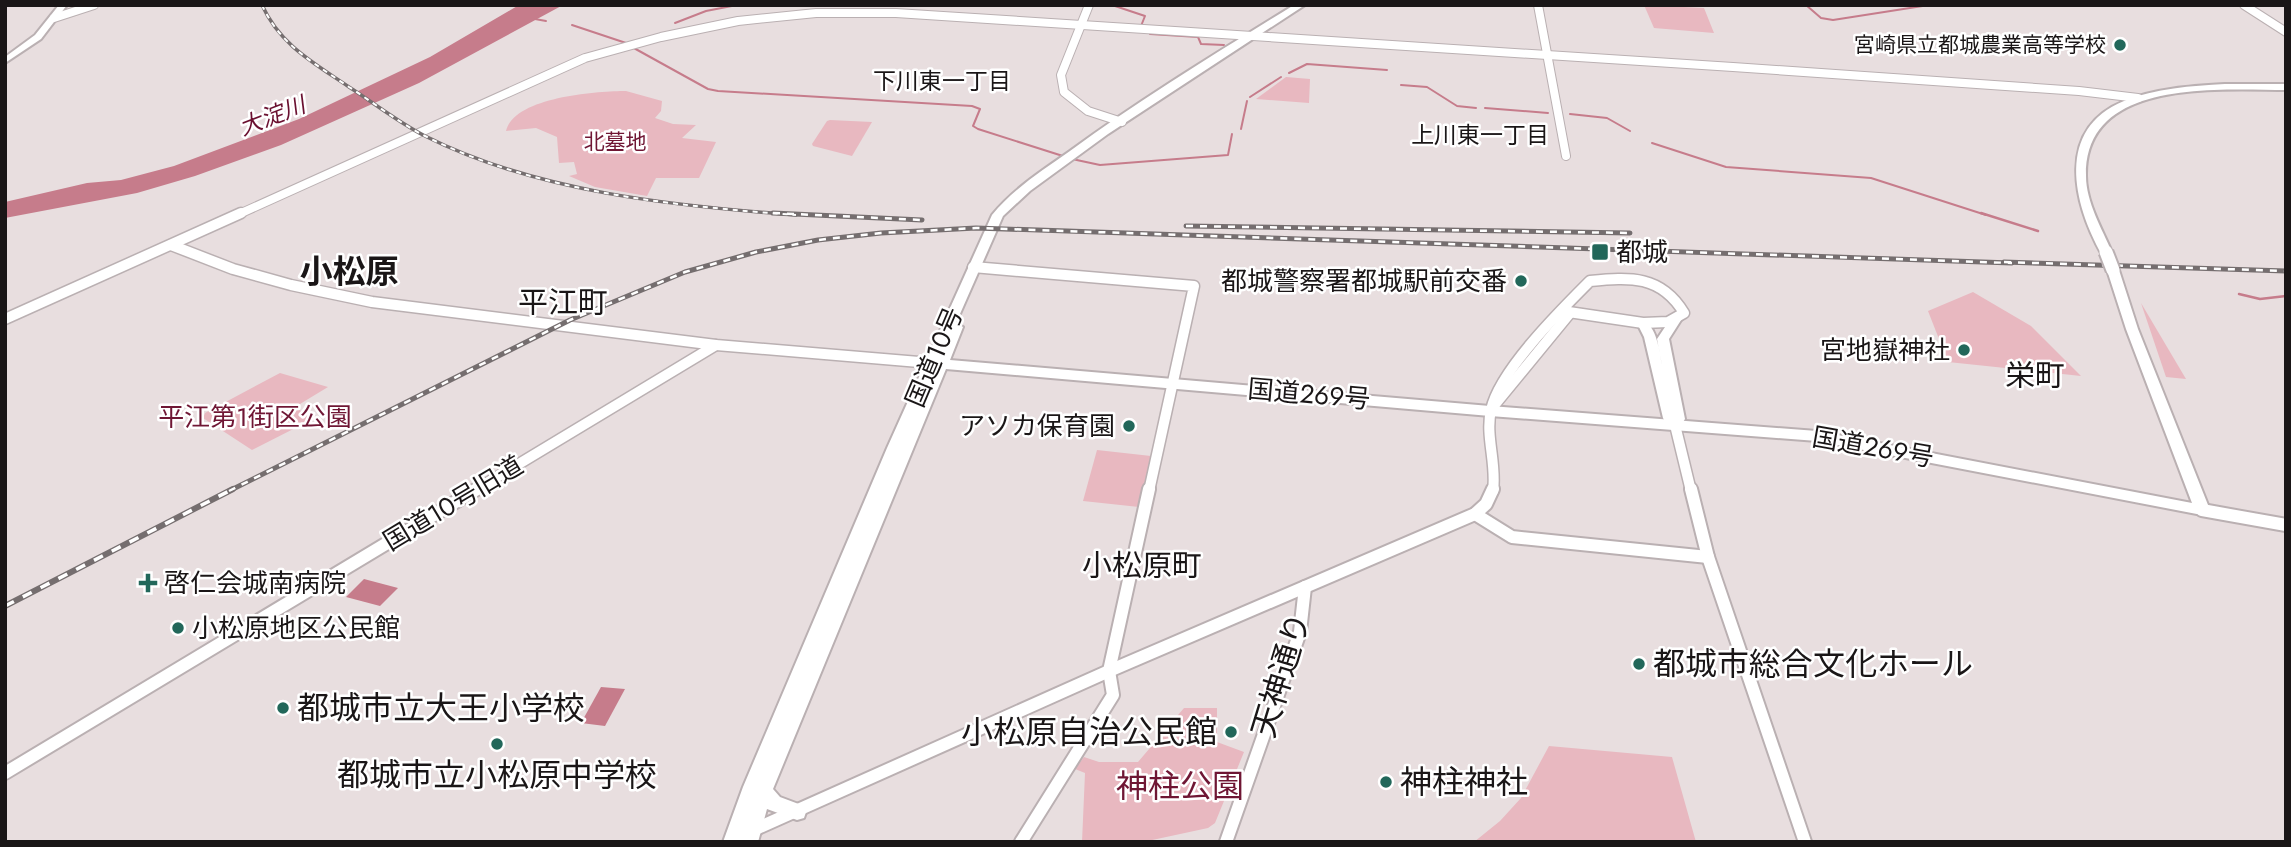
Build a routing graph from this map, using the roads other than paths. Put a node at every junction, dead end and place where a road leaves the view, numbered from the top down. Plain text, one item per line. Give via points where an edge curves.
1 (63, 5) edge
2 (94, 5) edge
3 (1090, 5) edge
4 (1301, 5) edge
5 (1310, 5) edge
6 (1538, 5) edge
7 (2244, 5) edge
8 (54, 19) junction
9 (1082, 25) junction
10 (2286, 32) edge
11 (1256, 36) junction
12 (1547, 55) junction
13 (5, 61) edge
14 (2286, 87) edge
15 (2138, 98) junction
16 (1119, 122) junction
17 (1566, 156) dead end
18 (171, 244) junction
19 (978, 266) junction
20 (1566, 312) junction
21 (1677, 317) junction
22 (5, 319) edge
23 (1643, 323) junction
24 (716, 345) junction
25 (937, 363) junction
26 (1173, 383) junction
27 (1490, 411) junction
28 (1675, 425) junction
29 (2202, 510) junction
30 (1475, 514) junction
31 (2286, 525) edge
32 (1708, 557) junction
33 (1305, 587) junction
34 (1109, 671) junction
35 (5, 773) edge
36 (763, 791) junction
37 (797, 813) junction
38 (742, 836) edge
39 (1021, 842) edge
40 (1226, 842) edge
41 (1805, 842) edge

1 - 8 main road
2 - 8 street
3 - 9 street
4 - 11 highway, 国道10号
5 - 11 highway, 国道10号
6 - 12 street
7 - 10 street
8 - 13 main road
9 - 11 street
9 - 16 street via 1061,75 1064,92 1088,111
9 - 18 street via 818,12 766,16 632,43 541,76
11 - 12 street
11 - 16 highway, 国道10号
12 - 15 street
12 - 17 street
14 - 15 highway via 2185,90
15 - 29 highway, bridge via 2118,105 2083,144 2080,178
16 - 19 highway, 国道10号 via 1022,200 1007,216
18 - 22 street
18 - 24 street via 245,272 372,302
19 - 25 highway, 国道10号
19 - 26 street via 1195,286
20 - 21 street via 1590,281 1656,282 1678,300 1684,313
20 - 23 street
20 - 27 street
21 - 23 street
21 - 28 main road via 1663,339 1679,419
23 - 28 main road via 1669,418
24 - 25 street
24 - 35 street, 国道10号旧道
25 - 26 highway, 国道269号
25 - 36 highway, 国道10号
25 - 38 highway, 国道10号 via 751,787
26 - 27 highway, 国道269号
26 - 34 street
27 - 28 highway, 国道269号
27 - 30 street via 1495,491 1486,507
28 - 29 highway, 国道269号 via 1817,436
28 - 32 street
29 - 31 street
30 - 32 street via 1512,537
30 - 33 street
32 - 41 street
33 - 34 street
33 - 40 street, 天神通り via 1300,632
34 - 37 street
34 - 39 street via 1113,695
36 - 37 highway via 773,803
36 - 38 highway, 国道10号
37 - 38 street

